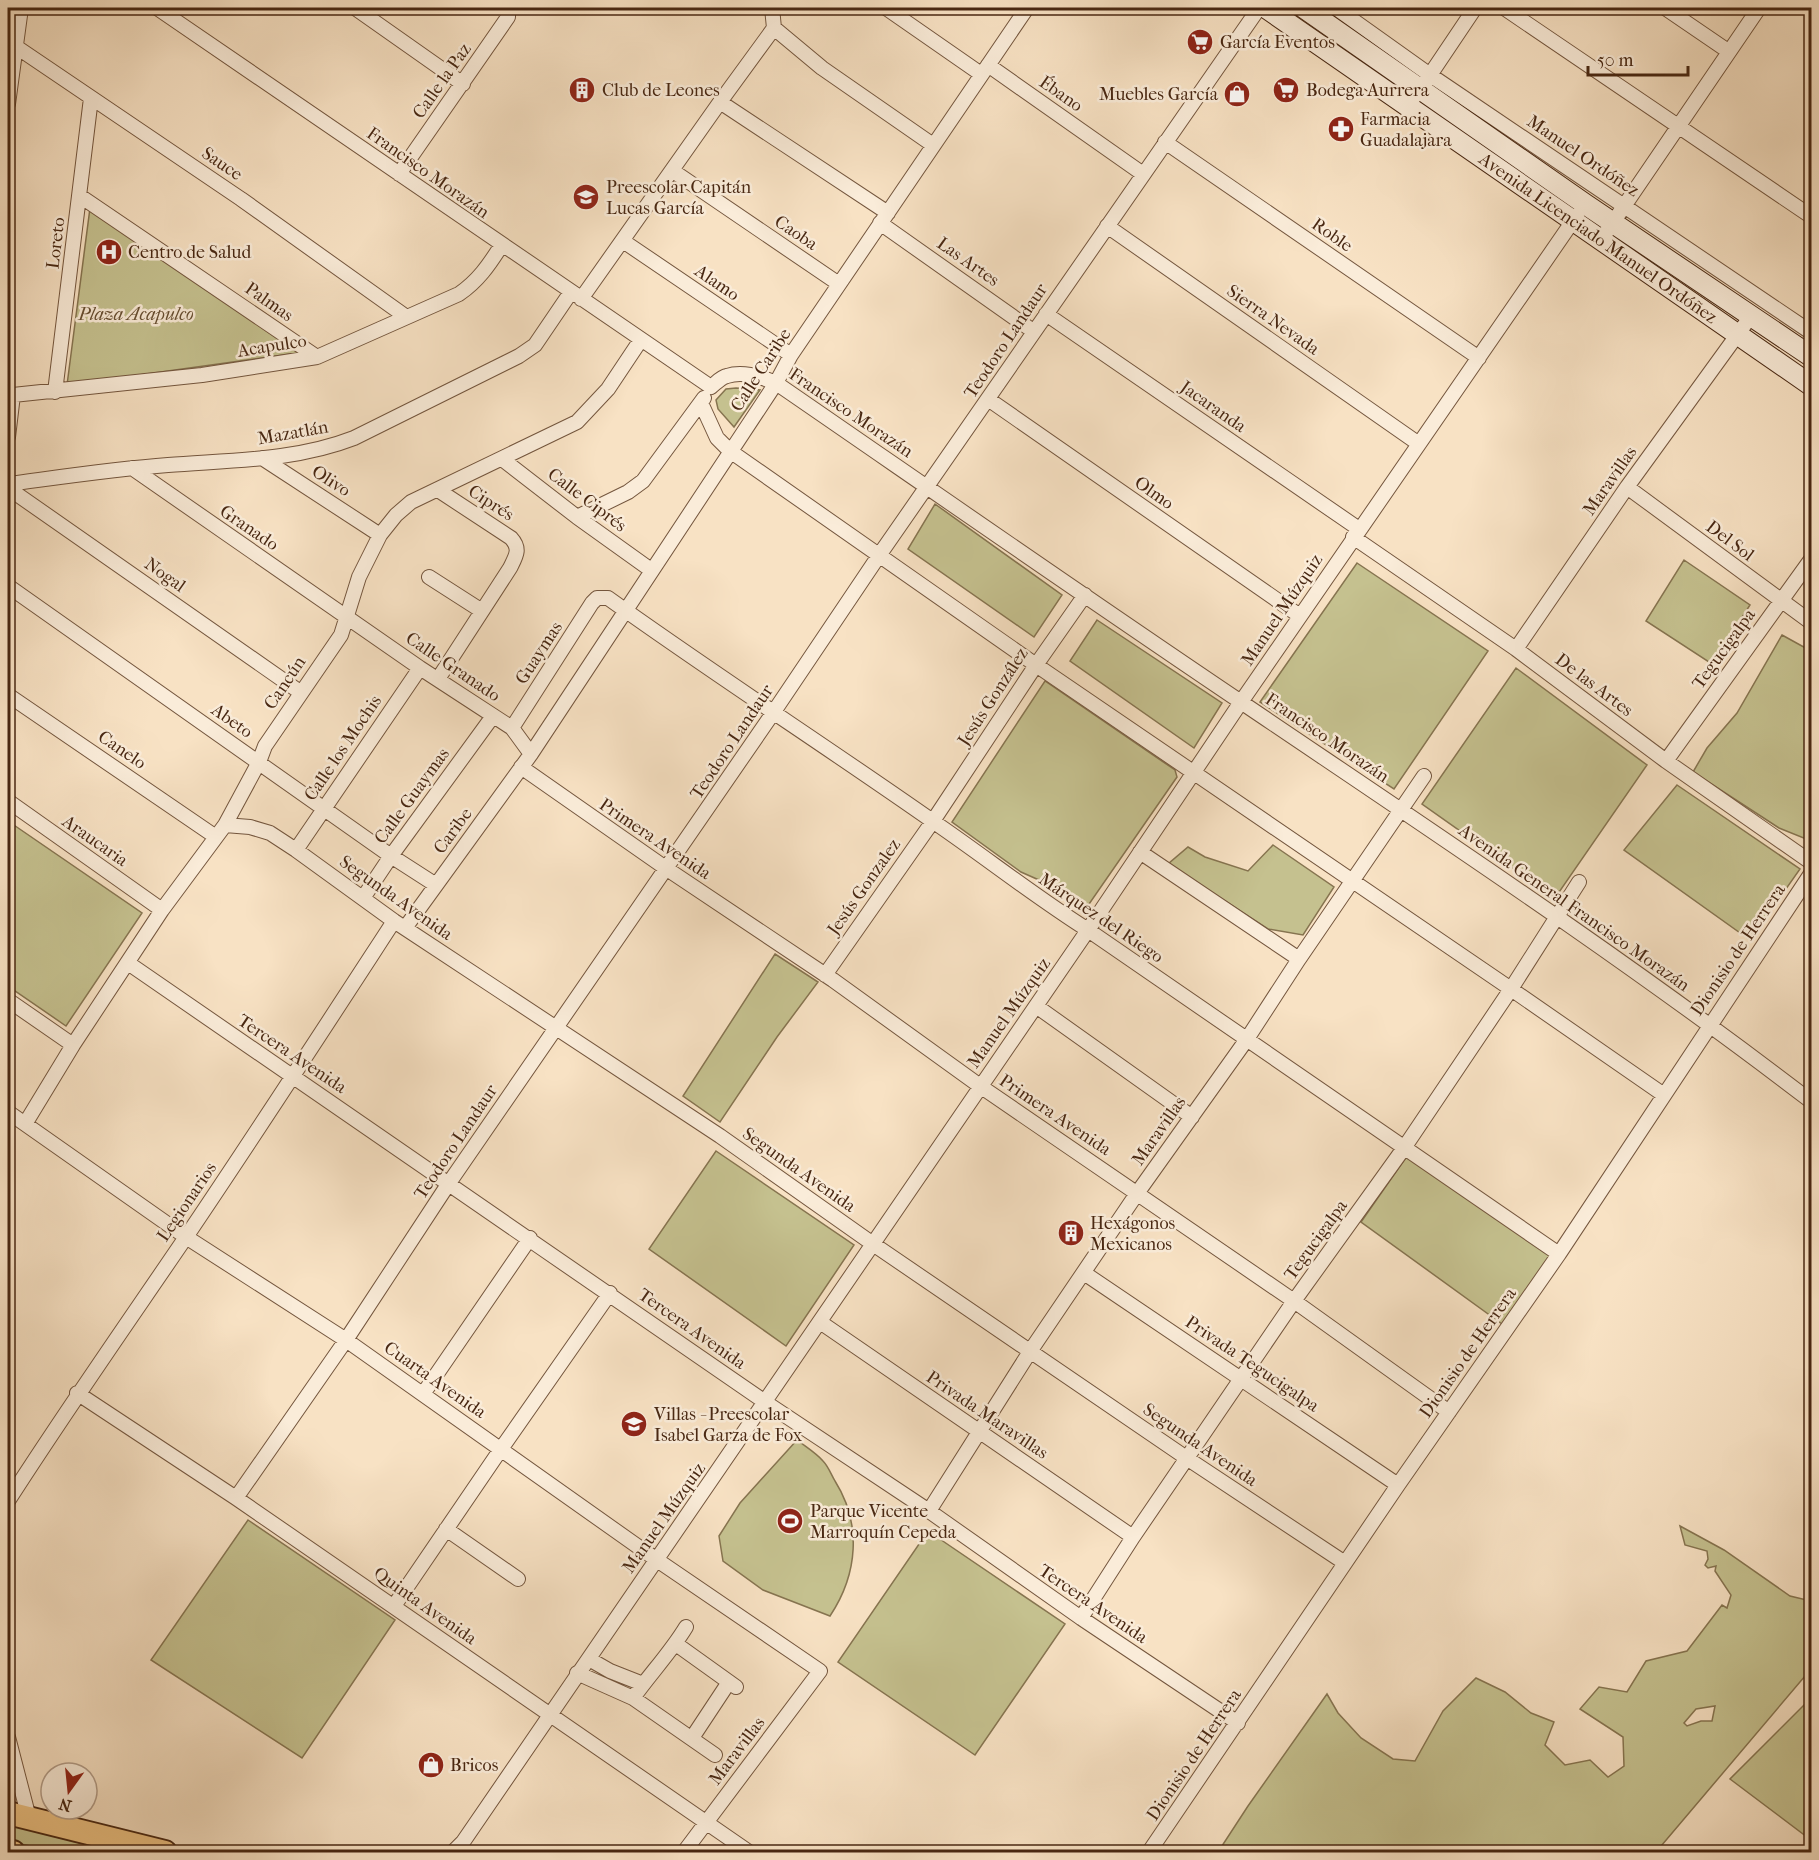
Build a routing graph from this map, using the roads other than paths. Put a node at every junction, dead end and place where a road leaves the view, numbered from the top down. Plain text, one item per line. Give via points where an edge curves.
1 (21, 8) edge
2 (157, 8) edge
3 (355, 8) edge
4 (504, 8) edge
5 (772, 8) edge
6 (886, 8) edge
7 (1027, 8) edge
8 (1259, 8) edge
9 (1266, 8) edge
10 (1336, 8) edge
11 (1475, 8) edge
12 (1504, 8) edge
13 (1665, 8) edge
14 (1759, 8) edge
15 (1311, 10) edge
16 (774, 28) junction
17 (1301, 31) junction
18 (15, 46) junction
19 (1728, 51) junction
20 (985, 70) junction
21 (1425, 81) junction
22 (9, 83) edge
23 (463, 84) junction
24 (91, 98) junction
25 (720, 102) junction
26 (8, 104) edge
27 (1408, 105) junction
28 (1678, 127) junction
29 (1165, 142) junction
30 (933, 145) junction
31 (673, 171) junction
32 (399, 174) junction
33 (1143, 174) junction
34 (80, 196) junction
35 (1585, 204) junction
36 (1623, 205) junction
37 (884, 218) junction
38 (1812, 218) edge
39 (1573, 221) junction
40 (1612, 222) junction
41 (1107, 226) junction
42 (1601, 240) junction
43 (623, 241) junction
44 (501, 246) junction
45 (839, 284) junction
46 (576, 295) junction
47 (1046, 314) junction
48 (405, 316) junction
49 (1751, 316) junction
50 (1033, 331) junction
51 (1812, 333) edge
52 (1736, 335) junction
53 (640, 341) junction
54 (1810, 353) edge
55 (791, 355) junction
56 (317, 357) junction
57 (1479, 357) junction
58 (1792, 373) junction
59 (776, 383) junction
60 (1812, 386) edge
61 (711, 387) junction
62 (55, 392) junction
63 (10, 396) edge
64 (988, 399) junction
65 (701, 403) junction
66 (8, 437) edge
67 (1419, 444) junction
68 (730, 451) junction
69 (262, 458) junction
70 (502, 459) junction
71 (132, 468) junction
72 (8, 486) edge
73 (927, 487) junction
74 (1627, 487) junction
75 (438, 490) junction
76 (578, 517) junction
77 (1356, 533) junction
78 (380, 535) junction
79 (880, 554) junction
80 (1812, 558) edge
81 (651, 570) junction
82 (429, 577) dead end
83 (8, 586) edge
84 (1085, 595) junction
85 (597, 597) joint
86 (1781, 601) junction
87 (482, 610) junction
88 (625, 610) junction
89 (1300, 616) junction
90 (348, 617) junction
91 (1812, 623) edge
92 (1516, 649) junction
93 (1036, 665) junction
94 (420, 668) junction
95 (438, 679) junction
96 (300, 692) junction
97 (8, 694) edge
98 (1240, 702) junction
99 (773, 713) junction
100 (493, 716) junction
101 (512, 728) junction
102 (531, 754) junction
103 (1666, 761) junction
104 (258, 762) junction
105 (522, 767) junction
106 (1193, 772) junction
107 (1424, 776) dead end
108 (8, 801) edge
109 (324, 808) junction
110 (1401, 809) junction
111 (933, 821) junction
112 (225, 825) junction
113 (216, 837) junction
114 (297, 850) junction
115 (1140, 852) junction
116 (391, 855) junction
117 (1812, 863) edge
118 (667, 869) junction
119 (1812, 872) edge
120 (1353, 881) junction
121 (1579, 882) dead end
122 (436, 885) junction
123 (363, 898) junction
124 (162, 910) junction
125 (1556, 917) junction
126 (399, 924) junction
127 (1088, 930) junction
128 (1299, 959) junction
129 (128, 963) junction
130 (825, 975) junction
131 (1511, 989) junction
132 (8, 1000) edge
133 (1036, 1006) junction
134 (1709, 1025) junction
135 (556, 1028) junction
136 (1247, 1039) junction
137 (73, 1045) junction
138 (292, 1077) junction
139 (980, 1086) junction
140 (1664, 1095) junction
141 (1812, 1102) edge
142 (8, 1112) edge
143 (1192, 1116) junction
144 (25, 1124) junction
145 (1404, 1148) junction
146 (449, 1183) junction
147 (1138, 1192) junction
148 (186, 1237) junction
149 (530, 1238) junction
150 (873, 1244) junction
151 (1559, 1254) junction
152 (1084, 1273) junction
153 (610, 1293) junction
154 (1294, 1301) junction
155 (820, 1322) junction
156 (346, 1340) junction
157 (1031, 1350) junction
158 (1241, 1380) junction
159 (77, 1393) junction
160 (423, 1394) junction
161 (765, 1402) junction
162 (1449, 1412) junction
163 (980, 1432) junction
164 (501, 1449) junction
165 (1188, 1459) junction
166 (1398, 1485) junction
167 (236, 1498) junction
168 (8, 1501) edge
169 (929, 1511) junction
170 (446, 1529) junction
171 (1133, 1537) junction
172 (657, 1560) junction
173 (1345, 1563) junction
174 (518, 1579) dead end
175 (394, 1606) junction
176 (1081, 1618) junction
177 (686, 1626) dead end
178 (676, 1644) junction
179 (589, 1659) junction
180 (820, 1671) joint
181 (577, 1673) junction
182 (643, 1684) junction
183 (633, 1698) junction
184 (549, 1713) junction
185 (1238, 1723) junction
186 (8, 1737) edge
187 (692, 1738) junction
188 (715, 1755) dead end
189 (18, 1816) edge
190 (704, 1823) junction
191 (461, 1847) edge
192 (8, 1851) edge
193 (13, 1852) edge
194 (165, 1852) edge
195 (453, 1852) edge
196 (684, 1852) edge
197 (749, 1852) edge
198 (1149, 1852) edge

1 - 18 street
2 - 32 street, Francisco Morazán
3 - 23 street
4 - 23 street, Calle la Paz via 508,17
5 - 16 street
6 - 20 street, Ébano
7 - 20 street, Calle Caribe
8 - 29 street, Teodoro Landaur
9 - 17 main road, Avenida Licenciado Manuel Ordóñez
10 - 21 street, Manuel Ordóñez
11 - 21 street
12 - 28 street
13 - 19 street
14 - 19 street
15 - 17 street
15 - 21 main road, Avenida Licenciado Manuel Ordóñez
16 - 25 street, Mazatlán
16 - 30 street via 822,68
17 - 27 main road, Avenida Licenciado Manuel Ordóñez
18 - 22 street
18 - 24 street, Sauce
19 - 28 street
20 - 30 street, Calle Caribe
20 - 33 street, Ébano
21 - 27 street
21 - 35 main road, Avenida Licenciado Manuel Ordóñez
21 - 36 street, Manuel Ordóñez
22 - 26 street
23 - 32 street, Calle la Paz
24 - 34 street, Loreto
24 - 48 street, Sauce
25 - 31 street, Mazatlán
25 - 37 street, Las Artes
27 - 39 main road, Avenida Licenciado Manuel Ordóñez
28 - 36 street
28 - 38 street
29 - 33 street, Teodoro Landaur
29 - 57 street, Roble
30 - 37 street, Calle Caribe
31 - 43 street, Mazatlán
31 - 45 street, Caoba
32 - 44 street, Francisco Morazán
33 - 41 street, Teodoro Landaur
34 - 56 street, Palmas
34 - 62 street, Loreto
35 - 39 street, Manuel Múzquiz
35 - 40 main road, Avenida Licenciado Manuel Ordóñez
36 - 40 street
36 - 51 street, Manuel Ordóñez
37 - 45 street, Calle Caribe
37 - 50 street, Las Artes
39 - 42 main road, Avenida Licenciado Manuel Ordóñez
39 - 57 street, Manuel Múzquiz
40 - 42 street
40 - 49 main road, Avenida Licenciado Manuel Ordóñez
41 - 47 street, Teodoro Landaur
41 - 67 street, Sierra Nevada
42 - 52 main road, Avenida Licenciado Manuel Ordóñez
43 - 46 street, Mazatlán
43 - 55 street, Alamo
44 - 46 street, Francisco Morazán
44 - 48 street, Acapulco via 473,284 459,294
45 - 55 street, Calle Caribe
46 - 53 street, Francisco Morazán
46 - 69 street, Mazatlán via 535,345 519,356 354,438 331,447
47 - 50 street, Teodoro Landaur
47 - 77 street, Jacaranda
48 - 56 street, Acapulco
49 - 52 street, Maravillas
49 - 54 main road, Avenida Licenciado Manuel Ordóñez
50 - 64 street, Teodoro Landaur
52 - 58 main road, Avenida Licenciado Manuel Ordóñez
52 - 74 street, Maravillas
53 - 61 street, Francisco Morazán
53 - 70 street, Cancún via 608,389 577,422
54 - 58 street
55 - 59 street, Calle Caribe
56 - 62 street, Acapulco via 213,374
57 - 67 street, Manuel Múzquiz
58 - 60 main road, Avenida Licenciado Manuel Ordóñez
59 - 61 street, Francisco Morazán via 744,375 726,376
59 - 68 street, Calle Caribe
59 - 73 street, Francisco Morazán
61 - 65 street
62 - 63 street, Acapulco
63 - 66 street
64 - 73 street, Teodoro Landaur
64 - 89 street, Olmo
65 - 68 street via 717,438
65 - 76 street via 643,481
67 - 77 street, Manuel Múzquiz
68 - 79 street
68 - 81 street, Calle Caribe
69 - 71 street, Mazatlán
69 - 78 street, Olivo
70 - 75 street, Cancún
70 - 76 street, Calle Ciprés
71 - 72 street, Mazatlán
71 - 90 street, Granado
72 - 96 street, Nogal
73 - 79 street, Teodoro Landaur
73 - 84 street, Francisco Morazán
74 - 86 street, Del Sol
74 - 92 street, Maravillas
75 - 78 street, Cancún via 411,502
75 - 87 street, Ciprés via 517,544 510,568
76 - 81 street, Calle Ciprés
77 - 89 street, Manuel Múzquiz
77 - 92 street, De las Artes
78 - 90 street, Cancún via 359,577
79 - 93 street
79 - 99 street, Teodoro Landaur
80 - 86 street, Tegucigalpa
81 - 88 street, Calle Caribe
82 - 87 street
83 - 104 street, Abeto
84 - 93 street, Jesús González
84 - 98 street, Francisco Morazán
85 - 88 street, Márquez del Riego via 608,598
85 - 101 street, Guaymas
86 - 91 street, Del Sol
86 - 103 street, Tegucigalpa
87 - 95 street
88 - 99 street, Márquez del Riego
88 - 102 street, Calle Caribe
89 - 98 street, Manuel Múzquiz
90 - 94 street, Calle Granado
90 - 96 street, Cancún via 341,635
92 - 103 street, De las Artes
93 - 106 street
93 - 111 street, Jesús González
94 - 95 street, Calle Granado
94 - 109 street, Calle los Mochis
95 - 100 street, Calle Granado
96 - 104 street, Cancún
97 - 113 street, Canelo
98 - 106 street, Manuel Múzquiz
98 - 110 street, Francisco Morazán
99 - 111 street, Márquez del Riego
99 - 118 street, Teodoro Landaur
100 - 101 street, Calle Granado
100 - 116 street, Calle Guaymas
101 - 102 street, Calle Granado
102 - 105 street, Caribe
103 - 117 street, De las Artes
104 - 109 street, Abeto
104 - 112 street, Cancún
105 - 118 street, Primera Avenida
105 - 122 street, Caribe
106 - 115 street, Manuel Múzquiz
106 - 120 street
107 - 110 street, Maravillas
108 - 124 street, Araucaria
109 - 114 street, Calle los Mochis
109 - 116 street, Abeto
110 - 120 street, Maravillas
110 - 125 street, Avenida General Francisco Morazán
111 - 127 street, Márquez del Riego
111 - 130 street, Jesús Gonzalez
112 - 113 street, Cancún
112 - 114 street, Segunda Avenida via 270,833
113 - 124 street, Cancún
114 - 123 street, Segunda Avenida
115 - 127 street, Manuel Múzquiz
115 - 128 street
116 - 122 street, Abeto
116 - 123 street, Calle Guaymas
118 - 130 street, Primera Avenida
118 - 135 street, Teodoro Landaur
119 - 134 street, Dionisio de Herrera
120 - 128 street, Maravillas
120 - 131 street
121 - 125 street, Tegucigalpa
122 - 126 street, Caribe
123 - 126 street, Segunda Avenida
124 - 129 street, Cancún
125 - 131 street, Tegucigalpa
125 - 134 street, Avenida General Francisco Morazán
126 - 135 street, Segunda Avenida
126 - 138 street, Legionarios
127 - 133 street, Manuel Múzquiz
127 - 136 street, Márquez del Riego
128 - 136 street, Maravillas
129 - 137 street, Cancún
129 - 138 street, Tercera Avenida
130 - 139 street, Primera Avenida
131 - 140 street
131 - 145 street, Tegucigalpa
132 - 137 street
133 - 139 street, Manuel Múzquiz
133 - 143 street
134 - 140 street, Dionisio de Herrera
134 - 141 street, Avenida General Francisco Morazán
135 - 146 street, Teodoro Landaur
135 - 150 street, Segunda Avenida via 720,1136
136 - 143 street, Maravillas
136 - 145 street, Márquez del Riego
137 - 144 street, Cancún
138 - 146 street, Tercera Avenida
138 - 148 street, Legionarios
139 - 147 street, Primera Avenida
139 - 150 street, Manuel Múzquiz
140 - 151 street, Dionisio de Herrera
142 - 144 street, Cuarta Avenida
143 - 147 street, Maravillas
144 - 148 street, Cuarta Avenida
145 - 151 street, Márquez del Riego
145 - 154 street, Tegucigalpa
146 - 149 street, Tercera Avenida
146 - 156 street, Teodoro Landaur
147 - 152 street, Maravillas
147 - 154 street, Primera Avenida
148 - 156 street, Cuarta Avenida
148 - 159 street, Legionarios
149 - 153 street, Tercera Avenida
149 - 160 street
150 - 155 street, Manuel Múzquiz
150 - 157 street, Segunda Avenida
151 - 162 street, Dionisio de Herrera
152 - 157 street, Maravillas
152 - 158 street, Privada Tegucigalpa
153 - 161 street, Tercera Avenida
153 - 164 street
154 - 158 street, Tegucigalpa
154 - 162 street, Primera Avenida
155 - 161 street, Manuel Múzquiz
155 - 163 street, Privada Maravillas
156 - 160 street, Cuarta Avenida
156 - 167 street, Teodoro Landaur
157 - 163 street, Maravillas
157 - 165 street, Segunda Avenida
158 - 165 street, Tegucigalpa
158 - 166 street, Privada Tegucigalpa
159 - 167 street, Quinta Avenida
159 - 168 street, Legionarios
160 - 164 street, Cuarta Avenida
161 - 169 street, Tercera Avenida
161 - 172 street, Manuel Múzquiz
162 - 166 street, Dionisio de Herrera
163 - 169 street, Maravillas
163 - 171 street, Privada Maravillas
164 - 170 street
164 - 172 street, Cuarta Avenida
165 - 171 street, Tegucigalpa
165 - 173 street, Segunda Avenida
166 - 173 street, Dionisio de Herrera
167 - 175 street, Quinta Avenida
169 - 176 street, Tercera Avenida
170 - 174 street
170 - 175 street
171 - 176 street, Tegucigalpa
172 - 179 street, Manuel Múzquiz
172 - 180 street, Cuarta Avenida
173 - 185 street, Dionisio de Herrera
175 - 184 street, Quinta Avenida
176 - 185 street, Tercera Avenida
177 - 178 street
178 - 182 street
178 - 187 street via 732,1684
179 - 181 street, Manuel Múzquiz
179 - 182 street
180 - 190 street, Maravillas
181 - 183 street
181 - 184 street, Manuel Múzquiz
182 - 183 street
183 - 187 street
184 - 190 street, Quinta Avenida
184 - 191 street, Manuel Múzquiz
185 - 198 street, Dionisio de Herrera
186 - 189 street
187 - 188 street
189 - 194 main road
190 - 196 street, Maravillas
190 - 197 street, Quinta Avenida
191 - 195 street, Manuel Múzquiz
192 - 193 main road

